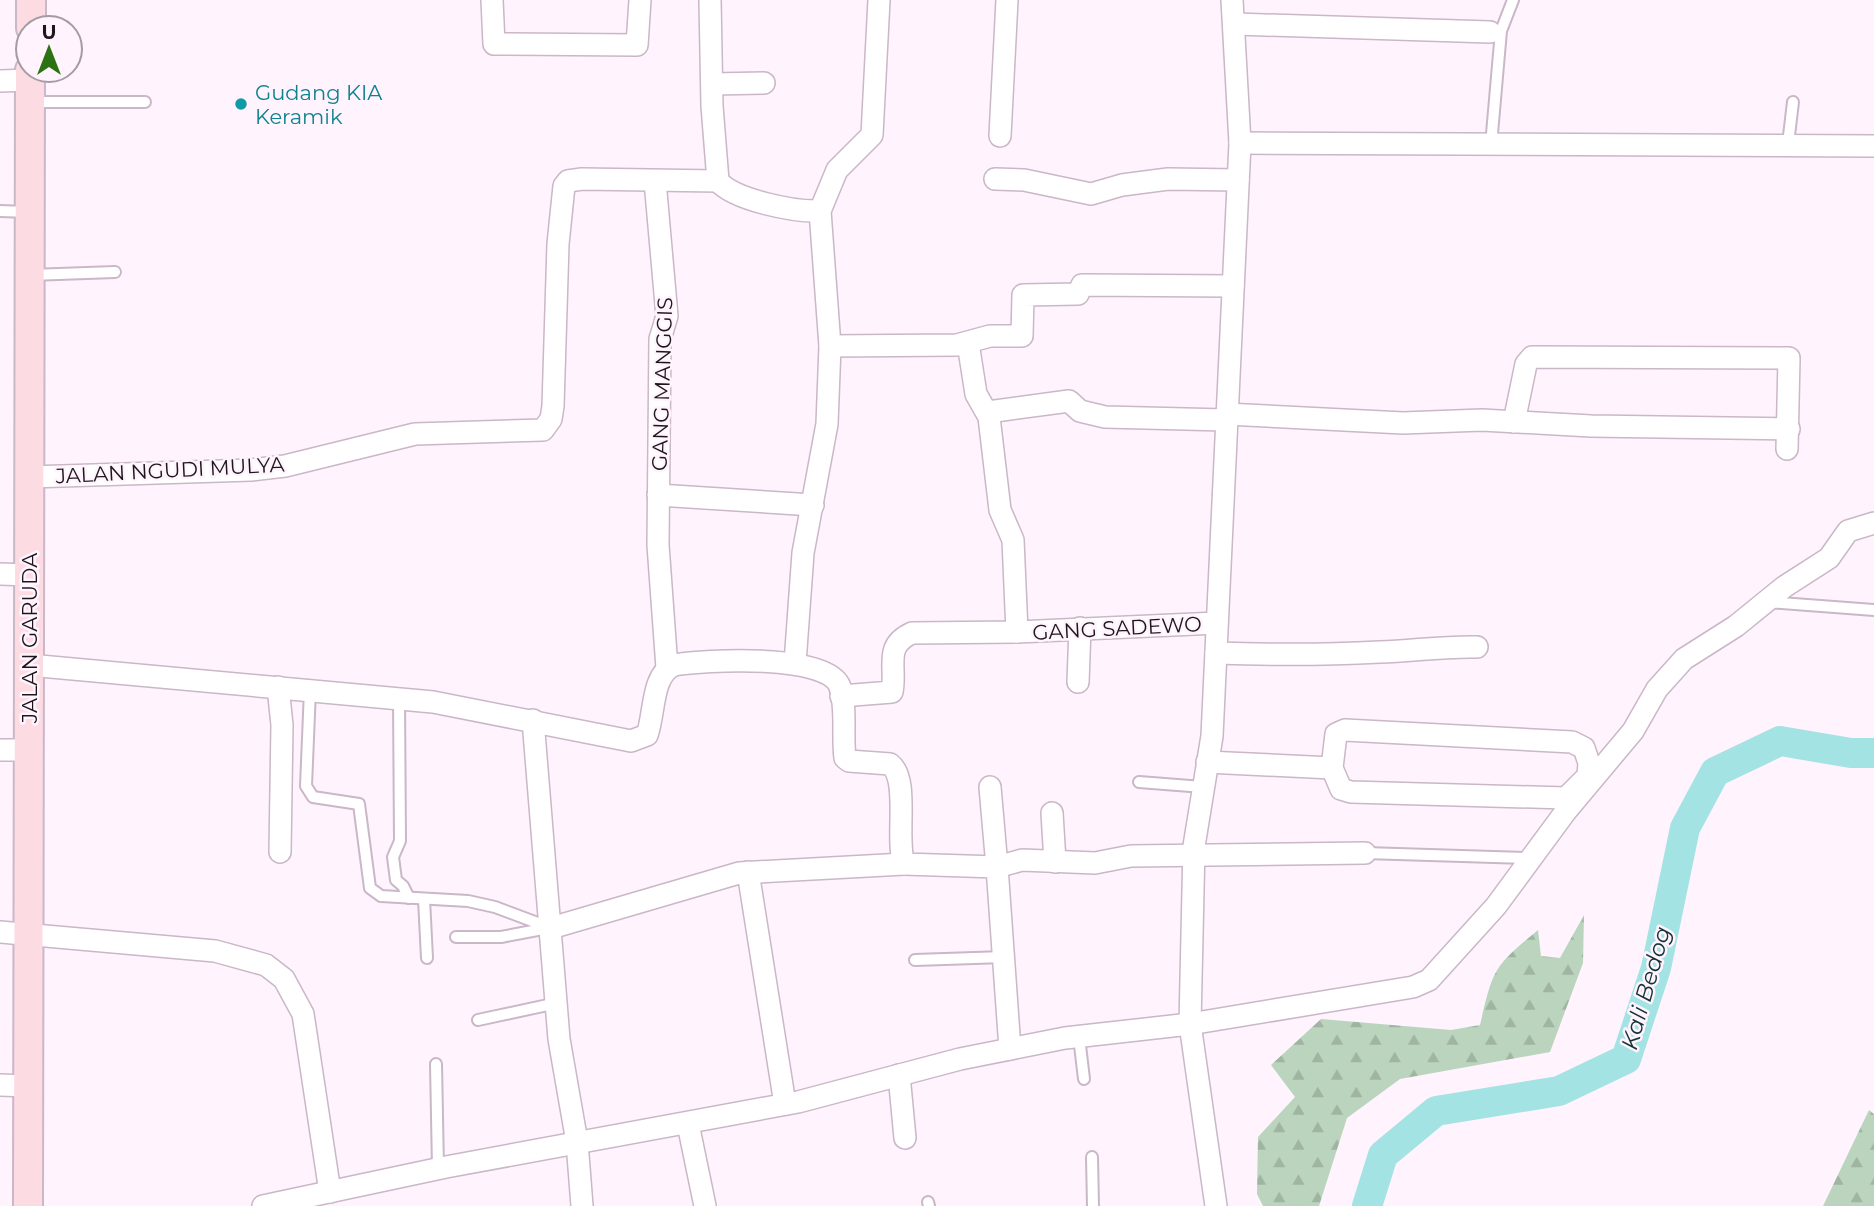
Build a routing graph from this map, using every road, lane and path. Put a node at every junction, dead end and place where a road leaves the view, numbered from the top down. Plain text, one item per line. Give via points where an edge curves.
1 (492, 0) edge
2 (640, 0) edge
3 (710, 0) edge
4 (879, 0) edge
5 (1007, 0) edge
6 (1513, 0) edge
7 (1226, 1) edge
8 (1236, 24) junction
9 (1490, 32) dead end
10 (764, 83) dead end
11 (29, 84) edge
12 (712, 84) junction
13 (145, 102) dead end
14 (1793, 102) dead end
15 (1000, 136) dead end
16 (1240, 142) junction
17 (1491, 145) junction
18 (1788, 145) junction
19 (1874, 146) edge
20 (995, 179) dead end
21 (1238, 180) junction
22 (655, 181) junction
23 (718, 181) junction
24 (0, 211) edge
25 (820, 211) junction
26 (29, 212) junction
27 (115, 272) dead end
28 (30, 275) junction
29 (1233, 286) junction
30 (968, 343) junction
31 (830, 346) junction
32 (988, 412) junction
33 (1226, 417) junction
34 (1514, 422) junction
35 (30, 477) junction
36 (659, 495) junction
37 (813, 505) junction
38 (1874, 523) edge
39 (0, 574) edge
40 (29, 575) junction
41 (1766, 602) junction
42 (1874, 611) edge
43 (1217, 623) junction
44 (1080, 628) junction
45 (1017, 632) junction
46 (1478, 647) dead end
47 (1216, 653) junction
48 (795, 663) junction
49 (29, 665) junction
50 (667, 668) junction
51 (1078, 682) dead end
52 (278, 687) junction
53 (310, 690) junction
54 (841, 696) junction
55 (399, 698) junction
56 (533, 720) junction
57 (0, 750) edge
58 (29, 750) junction
59 (1208, 762) junction
60 (1332, 768) junction
61 (1139, 782) dead end
62 (990, 787) dead end
63 (1203, 787) junction
64 (1052, 813) dead end
65 (280, 852) dead end
66 (1365, 853) joint
67 (1193, 855) junction
68 (1534, 858) junction
69 (1055, 862) junction
70 (904, 864) junction
71 (997, 867) junction
72 (748, 872) junction
73 (409, 898) junction
74 (424, 900) junction
75 (551, 928) junction
76 (0, 932) edge
77 (29, 934) junction
78 (456, 937) dead end
79 (1004, 957) junction
80 (427, 958) dead end
81 (915, 960) dead end
82 (557, 1003) junction
83 (478, 1020) dead end
84 (1190, 1024) junction
85 (1079, 1037) junction
86 (1010, 1049) junction
87 (436, 1063) dead end
88 (899, 1075) junction
89 (1083, 1079) dead end
90 (0, 1085) edge
91 (28, 1086) junction
92 (785, 1104) junction
93 (688, 1124) junction
94 (905, 1138) dead end
95 (577, 1142) junction
96 (1092, 1157) dead end
97 (438, 1168) junction
98 (330, 1192) junction
99 (28, 1206) edge
100 (262, 1206) edge
101 (582, 1206) edge
102 (705, 1206) edge
103 (1093, 1206) edge
104 (1216, 1206) edge

1 - 2 street via 494,44 637,45
3 - 12 street
4 - 25 street via 872,135 837,170
5 - 15 street
6 - 17 lane via 1501,31
7 - 8 street
8 - 9 street
8 - 16 street
10 - 12 street
11 - 13 lane
11 - 26 main road, JALAN GARUDA
12 - 23 street
14 - 18 lane
16 - 17 street
16 - 21 street
17 - 18 street
18 - 19 street
20 - 21 street via 1091,194 1168,179
21 - 29 street
22 - 23 street
22 - 35 street, JALAN NGUDI MULYA via 582,179 564,186 553,405 543,430 415,435 251,470
22 - 36 street, GANG MANGGIS via 667,316 660,339
23 - 25 street via 733,192 788,209
24 - 26 lane
25 - 31 street
26 - 28 main road, JALAN GARUDA
27 - 28 lane
28 - 35 main road, JALAN GARUDA
29 - 30 street via 1082,285 1078,294 1023,295 1022,336 978,338
29 - 33 street
30 - 31 street
30 - 32 street via 976,394
31 - 37 street via 827,424
32 - 33 street via 1069,401 1080,411 1105,417
32 - 45 street via 999,503 1013,540
33 - 34 street
33 - 43 street
34 - 34 street via 1526,364 1532,357 1789,358 1788,439
35 - 40 main road, JALAN GARUDA
36 - 37 street
36 - 50 street, GANG MANGGIS
37 - 48 street via 803,553
38 - 41 street via 1854,527 1829,558
39 - 40 street
40 - 49 main road, JALAN GARUDA
41 - 42 lane
41 - 68 street via 1684,659 1657,689 1633,731 1566,811
43 - 44 street, GANG SADEWO
43 - 47 street
44 - 45 street, GANG SADEWO
44 - 51 street
45 - 54 street, GANG SADEWO via 912,633 900,638 896,646 892,692
46 - 47 street
47 - 59 street
48 - 50 street
48 - 54 street via 836,679
49 - 52 street
49 - 58 main road, JALAN GARUDA
50 - 56 street via 659,680 652,722 643,738 626,740
52 - 53 street
52 - 65 street via 282,725
53 - 55 street
53 - 73 lane via 308,792 313,797 359,804 370,888 381,896
54 - 70 street via 845,758 890,764 899,779
55 - 56 street
55 - 73 lane via 400,841 393,862 396,880
56 - 75 street
57 - 58 street
58 - 77 main road, JALAN GARUDA
59 - 60 street
59 - 63 street
60 - 60 street via 1336,734 1345,730 1572,742 1584,748 1589,763 1588,776 1566,798 1351,792 1341,789
61 - 63 lane
62 - 71 street
63 - 67 street
64 - 69 street
66 - 67 street
66 - 68 lane
67 - 69 street
67 - 84 street
68 - 84 street via 1429,980 1413,987
69 - 71 street via 1022,860
70 - 71 street
70 - 72 street
71 - 79 street
72 - 75 street
72 - 92 street
73 - 74 lane
74 - 75 lane via 468,901
74 - 80 lane
75 - 78 lane via 501,937
75 - 82 street
76 - 77 street
77 - 91 main road, JALAN GARUDA
77 - 98 street via 215,951 266,965 284,979 303,1014
79 - 81 lane
79 - 86 street
82 - 83 lane
82 - 95 street
84 - 85 street
84 - 104 street
85 - 86 street
85 - 89 lane
86 - 88 street
87 - 97 lane
88 - 92 street
88 - 94 street
90 - 91 street
91 - 99 main road, JALAN GARUDA
92 - 93 street
93 - 95 street
93 - 102 street
95 - 97 street
95 - 101 street
96 - 103 lane
97 - 98 street
98 - 100 street

